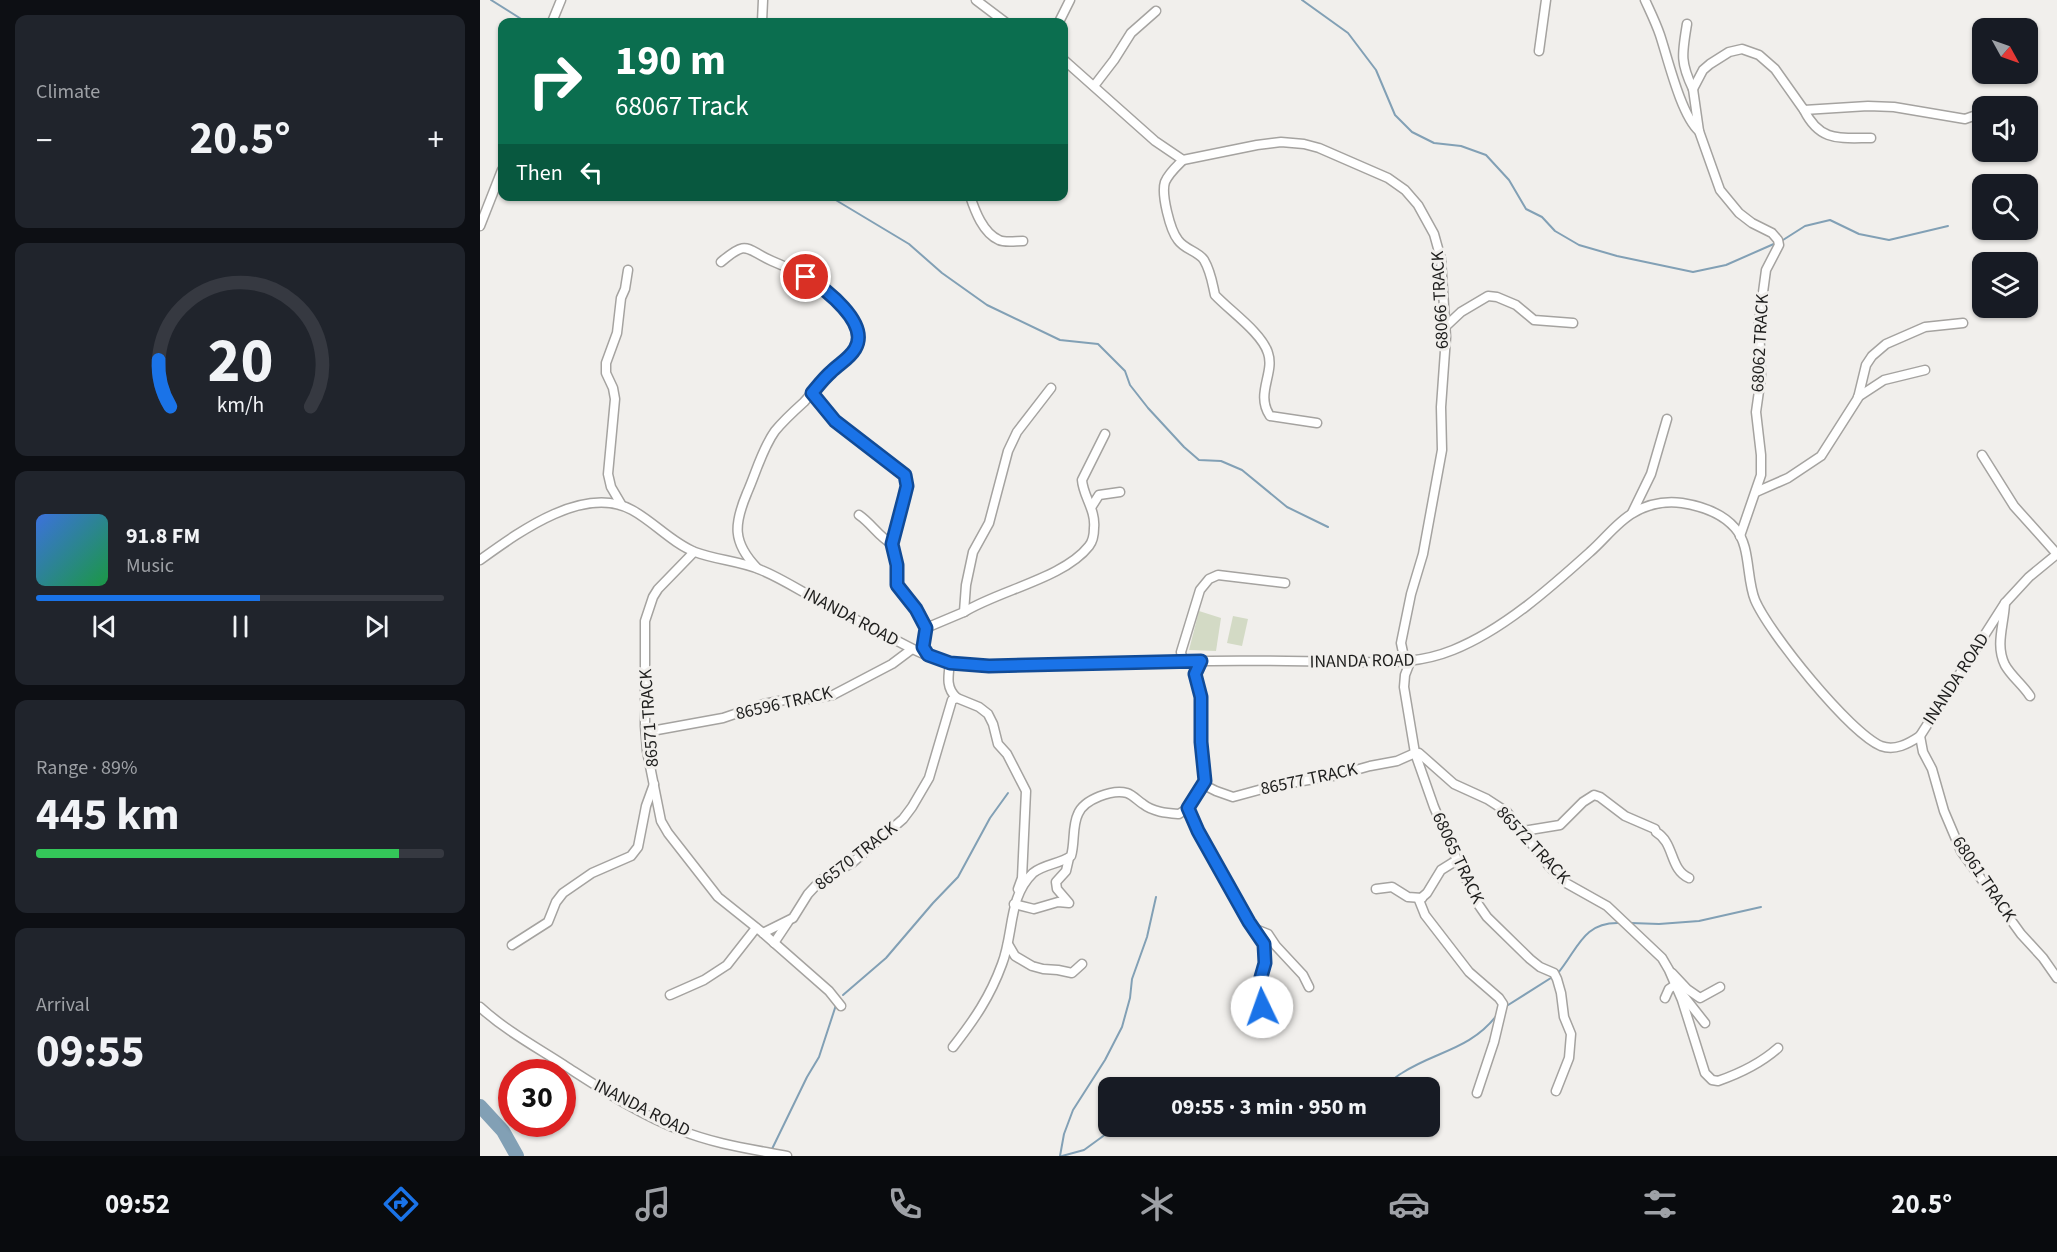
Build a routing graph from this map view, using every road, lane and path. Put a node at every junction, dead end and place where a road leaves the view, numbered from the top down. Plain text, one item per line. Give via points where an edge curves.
1 (561, 0) edge
2 (764, 0) edge
3 (976, 0) edge
4 (1070, 0) edge
5 (1546, 0) edge
6 (1645, 0) edge
7 (1156, 11) dead end
8 (554, 18) edge
9 (762, 18) edge
10 (1000, 18) edge
11 (1061, 18) edge
12 (1687, 24) dead end
13 (1539, 51) dead end
14 (1068, 63) edge
15 (1094, 86) junction
16 (1693, 89) junction
17 (1804, 110) junction
18 (1972, 117) edge
19 (1699, 131) junction
20 (1870, 138) dead end
21 (1184, 160) junction
22 (498, 180) edge
23 (972, 201) edge
24 (480, 226) edge
25 (1023, 242) dead end
26 (721, 262) dead end
27 (628, 270) dead end
28 (1574, 323) dead end
29 (1964, 323) dead end
30 (1445, 327) junction
31 (1925, 370) dead end
32 (1051, 388) dead end
33 (812, 393) junction
34 (1858, 398) junction
35 (1667, 419) dead end
36 (1317, 423) dead end
37 (1106, 434) dead end
38 (1982, 455) dead end
39 (1120, 492) dead end
40 (1756, 492) junction
41 (621, 504) junction
42 (1092, 506) junction
43 (1632, 513) junction
44 (859, 515) dead end
45 (1740, 536) junction
46 (892, 544) junction
47 (694, 552) junction
48 (2057, 554) edge
49 (480, 560) edge
50 (760, 569) junction
51 (1285, 583) dead end
52 (2005, 603) junction
53 (964, 612) junction
54 (926, 628) junction
55 (912, 648) junction
56 (928, 655) junction
57 (1201, 661) junction
58 (1183, 662) junction
59 (1407, 662) junction
60 (950, 663) junction
61 (2030, 696) dead end
62 (957, 698) junction
63 (646, 732) junction
64 (1920, 736) junction
65 (1415, 753) junction
66 (654, 784) junction
67 (1204, 785) junction
68 (1188, 808) junction
69 (1523, 831) junction
70 (1070, 858) junction
71 (1457, 860) junction
72 (1689, 878) dead end
73 (1376, 889) dead end
74 (1422, 898) junction
75 (1016, 900) junction
76 (788, 921) junction
77 (1253, 928) junction
78 (760, 931) junction
79 (774, 943) junction
80 (1008, 944) junction
81 (512, 945) dead end
82 (1082, 964) dead end
83 (1670, 971) junction
84 (2057, 978) edge
85 (1675, 985) junction
86 (1309, 987) dead end
87 (1720, 987) dead end
88 (670, 995) dead end
89 (1665, 998) dead end
90 (841, 1006) dead end
91 (480, 1007) edge
92 (1705, 1023) dead end
93 (1263, 1027) dead end
94 (952, 1047) dead end
95 (1778, 1048) dead end
96 (1556, 1091) dead end
97 (1478, 1093) dead end
98 (787, 1156) edge

1 - 8 street
2 - 9 street
3 - 10 street
4 - 11 street
5 - 13 street
6 - 19 street via 1691,122
7 - 15 street via 1131,33
12 - 16 street, 68062 TRACK via 1683,64
14 - 15 street
15 - 21 street via 1155,141
16 - 17 street via 1710,64 1742,49 1759,55 1775,69
16 - 19 street, 68062 TRACK
17 - 18 street via 1877,106 1965,119
17 - 20 street via 1814,126 1830,137
19 - 40 street, 68062 TRACK via 1726,200 1744,218 1772,233 1778,242 1766,270 1758,322 1761,377 1756,421 1761,466
21 - 30 street, 68066 TRACK via 1257,145 1295,143 1318,148 1388,178 1418,205 1434,234 1441,259
21 - 36 street via 1164,184 1175,236 1203,259 1213,278 1216,296 1267,350 1270,363 1265,408 1270,416
22 - 24 street
23 - 25 street via 976,213 996,238
26 - 33 street via 738,249 749,248 824,288 852,320 856,347
27 - 41 street via 617,333 606,363 615,399 608,474
28 - 30 street via 1534,320 1516,305 1488,296
29 - 34 street via 1925,327 1886,344 1866,365
30 - 59 street, 68066 TRACK via 1441,458 1401,643
31 - 34 street via 1884,380
32 - 53 street via 1017,432 1005,458 989,523 973,552
33 - 46 street via 835,421 905,475 907,486
33 - 50 street via 774,434 739,511 738,535 755,567
34 - 40 street via 1821,456 1788,478
35 - 43 street via 1651,474
37 - 42 street via 1083,477
38 - 48 street via 2014,506
39 - 42 street via 1099,495
40 - 45 street, 68062 TRACK
41 - 47 street, INANDA ROAD
41 - 49 street, INANDA ROAD via 586,503 558,513
42 - 53 street via 1092,541 1081,554 1068,564
43 - 45 street, INANDA ROAD via 1665,502 1692,505 1722,517
43 - 59 street, INANDA ROAD via 1513,617 1458,648
44 - 46 street
45 - 64 street, INANDA ROAD via 1756,601 1786,649 1816,686 1882,746 1896,748
46 - 54 street via 897,585
47 - 50 street, INANDA ROAD
47 - 63 street, 86571 TRACK via 658,589 648,610 644,637
48 - 52 street, INANDA ROAD
50 - 55 street, INANDA ROAD
51 - 58 street via 1254,578 1209,579 1195,604 1181,652
52 - 61 street via 1999,649 2005,666
52 - 64 street, INANDA ROAD
53 - 54 street
54 - 56 street via 923,647
55 - 56 street, INANDA ROAD
55 - 63 street, 86596 TRACK via 892,664 833,695 764,704 723,718
56 - 60 street, INANDA ROAD
57 - 58 street, INANDA ROAD
57 - 59 street, INANDA ROAD
57 - 67 street via 1195,674 1201,697
58 - 60 street, INANDA ROAD via 989,666
59 - 65 street, 68065 TRACK via 1404,687
60 - 62 street via 948,681
62 - 75 street via 988,714 998,744 1026,791 1022,878
62 - 76 street, 86570 TRACK via 952,700 929,778 912,807 893,830 858,859 821,880 796,916
63 - 66 street, 86571 TRACK
64 - 84 street, 68061 TRACK via 1961,850
65 - 67 street, 86577 TRACK via 1397,761 1233,797
65 - 69 street, 86572 TRACK via 1422,754 1454,784 1507,812
65 - 71 street, 68065 TRACK
66 - 78 street, 86571 TRACK via 661,821 668,833 718,897
66 - 81 street via 635,852 592,873 563,893 548,922
67 - 68 street
68 - 70 street via 1179,814 1158,811 1124,793 1095,798 1078,814
68 - 77 street
69 - 72 street via 1560,825 1583,802 1598,795 1625,816 1655,829 1666,840 1679,872
69 - 83 street, 86572 TRACK via 1566,883 1607,906 1650,945
70 - 75 street via 1034,872
70 - 75 street via 1066,871 1056,882 1069,903 1034,909
71 - 74 street via 1441,870
71 - 96 street, 68065 TRACK via 1487,917 1557,979 1571,1034 1569,1058
73 - 74 street via 1392,886 1408,897
74 - 97 street via 1421,906 1433,926 1469,972 1503,1004
75 - 80 street
76 - 78 street, 86570 TRACK
76 - 79 street
77 - 86 street via 1268,934
77 - 93 street via 1265,948 1261,977
78 - 79 street, 86571 TRACK
78 - 88 street, 86570 TRACK via 722,968
79 - 90 street, 86571 TRACK via 834,995
80 - 82 street via 1015,956 1043,969 1072,974
80 - 94 street via 980,1012
83 - 85 street, 86572 TRACK
83 - 87 street via 1700,998
85 - 89 street
85 - 92 street
85 - 95 street, 86572 TRACK via 1705,1073 1712,1080 1752,1067
91 - 98 street, INANDA ROAD via 521,1038 663,1123 720,1143

